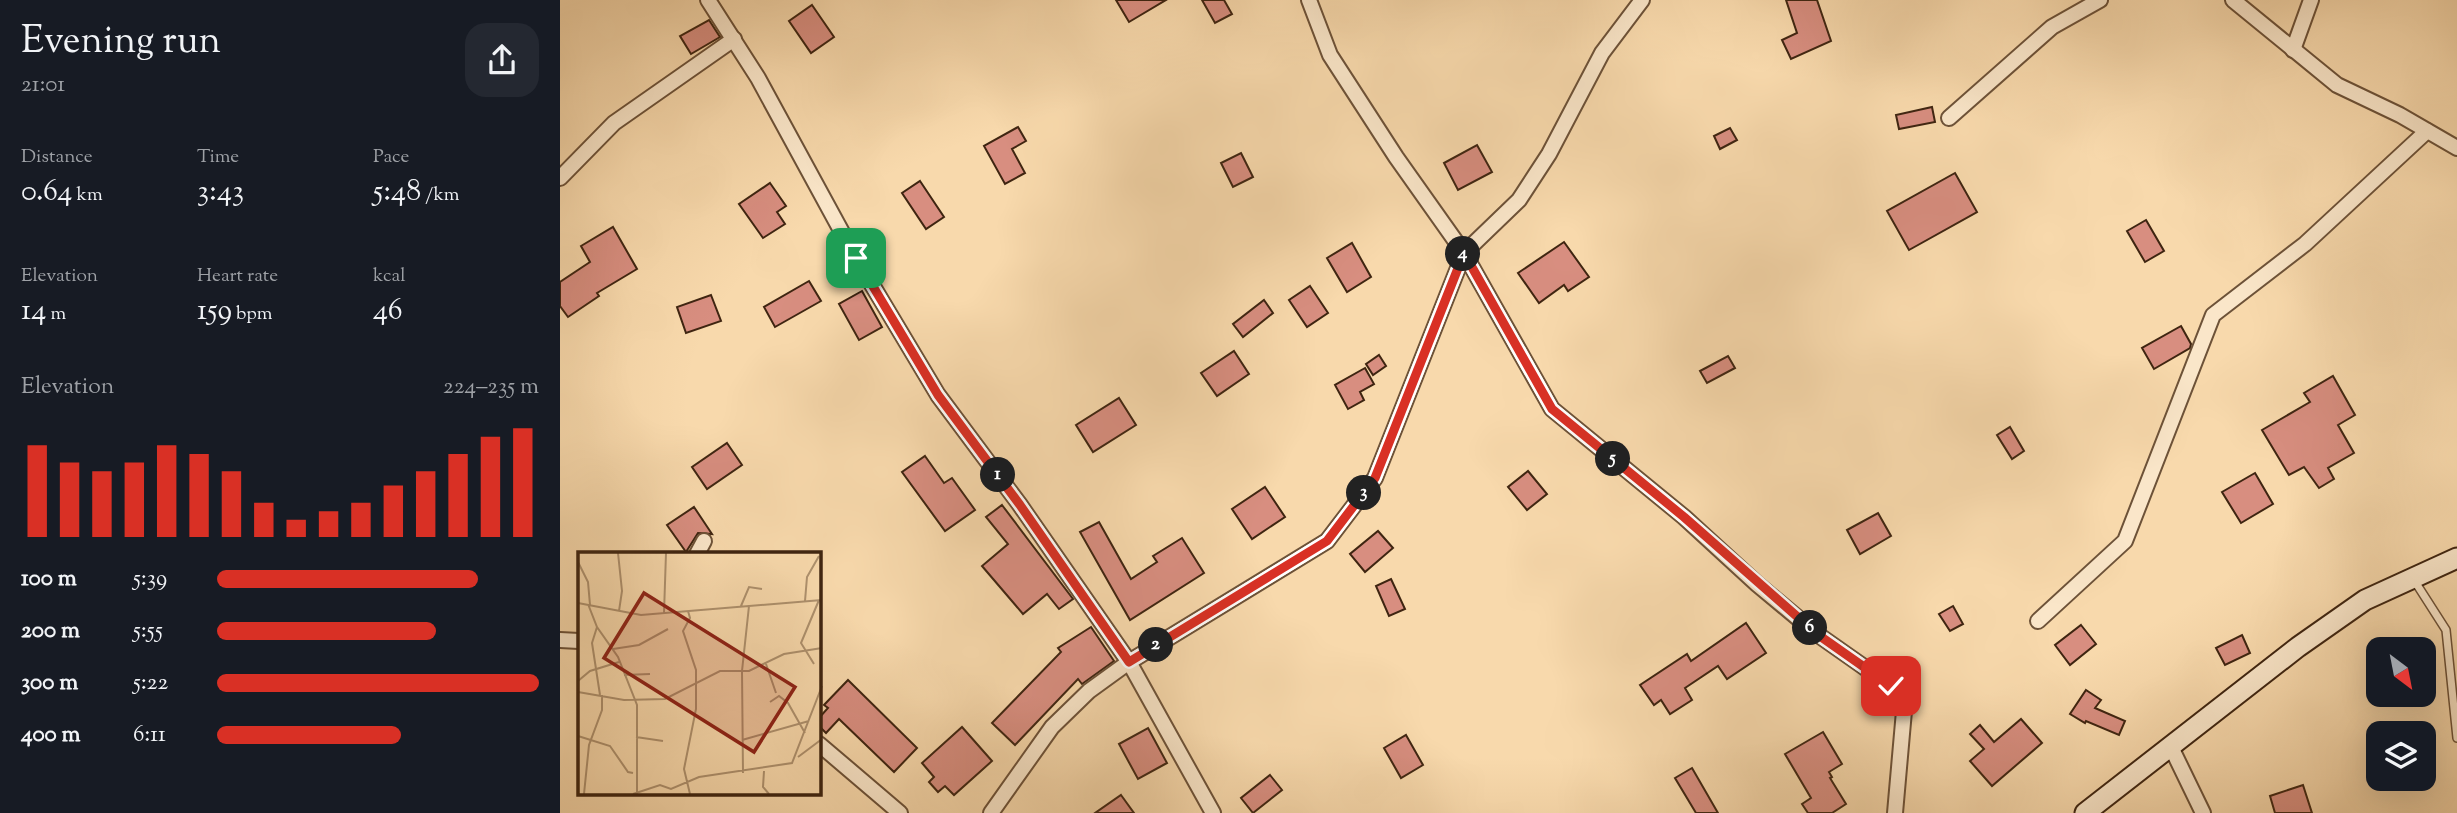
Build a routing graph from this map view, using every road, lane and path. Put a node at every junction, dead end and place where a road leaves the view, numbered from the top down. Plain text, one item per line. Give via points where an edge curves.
1 (708, 0) edge
2 (1309, 0) edge
3 (1642, 0) edge
4 (2100, 0) edge
5 (2233, 0) edge
6 (2311, 0) edge
7 (734, 39) junction
8 (2293, 50) junction
9 (1949, 118) dead end
10 (2427, 131) junction
11 (2457, 148) edge
12 (560, 178) edge
13 (1464, 253) junction
14 (2457, 558) edge
15 (2412, 576) junction
16 (2038, 621) dead end
17 (560, 640) edge
18 (578, 641) edge
19 (1129, 662) junction
20 (2457, 738) edge
21 (821, 746) edge
22 (2171, 747) junction
23 (900, 813) edge
24 (990, 813) edge
25 (1213, 813) edge
26 (1895, 813) edge
27 (2085, 813) edge
28 (2203, 813) edge

1 - 7 street
2 - 13 street via 1341,74
3 - 13 street via 1602,53 1549,154 1518,200
4 - 9 street via 2052,27
5 - 8 street
6 - 8 street
7 - 12 street via 614,123
7 - 19 street via 938,395
8 - 10 street via 2337,85
10 - 11 street
10 - 16 street via 2305,244 2213,315 2125,541
13 - 19 street via 1375,478 1327,541
13 - 26 street via 1552,409 1817,634 1891,686 1904,710
14 - 15 street
15 - 20 lane via 2446,629
15 - 22 street via 2365,600 2298,647
17 - 18 street
19 - 24 street via 1069,708
19 - 25 street
21 - 23 street
22 - 27 street
22 - 28 street

